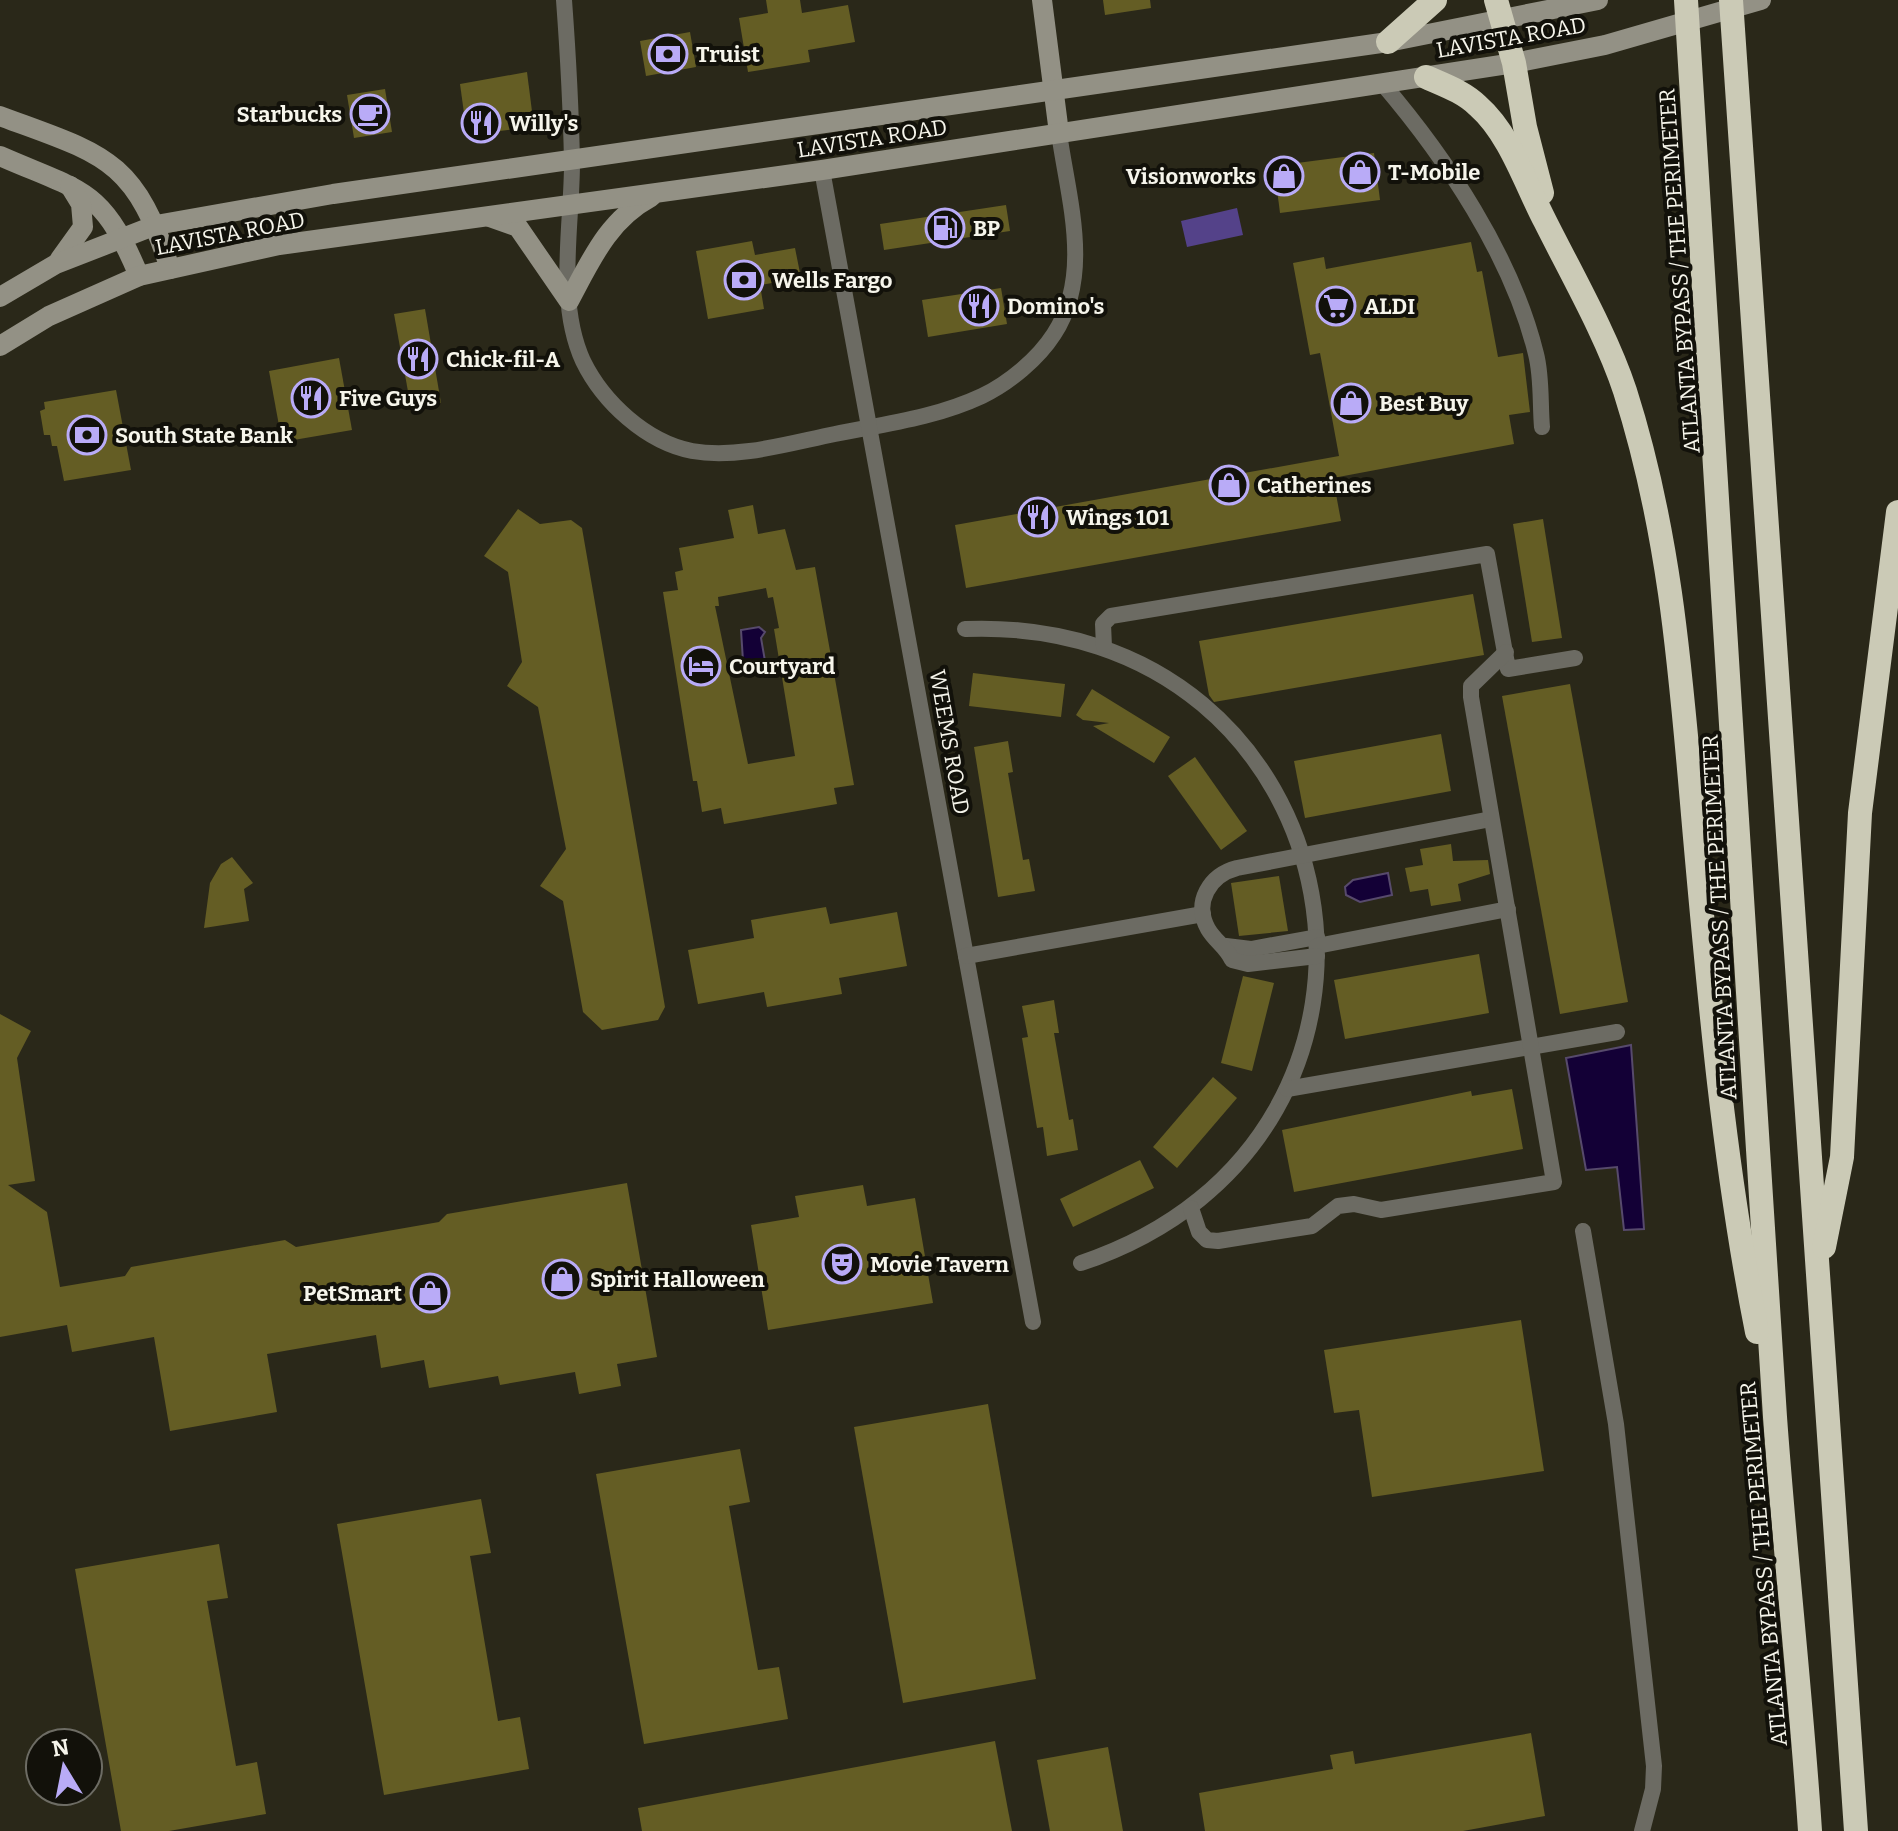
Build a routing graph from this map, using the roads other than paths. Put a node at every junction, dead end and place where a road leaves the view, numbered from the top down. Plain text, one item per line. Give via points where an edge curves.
1 (564, 0) edge
2 (1042, 0) edge
3 (1435, 0) edge
4 (1598, 0) edge
5 (1686, 0) edge
6 (1731, 0) edge
7 (1761, 0) edge
8 (1498, 11) edge
9 (1388, 42) junction
10 (1514, 63) junction
11 (1426, 77) junction
12 (1382, 83) junction
13 (1053, 92) junction
14 (0, 116) edge
15 (1059, 133) junction
16 (0, 156) edge
17 (572, 160) junction
18 (822, 170) junction
19 (68, 183) junction
20 (661, 192) junction
21 (571, 204) junction
22 (486, 216) junction
23 (156, 225) junction
24 (123, 237) junction
25 (56, 264) junction
26 (1568, 267) junction
27 (170, 269) junction
28 (139, 276) junction
29 (0, 297) edge
30 (569, 301) junction
31 (0, 346) edge
32 (1542, 427) dead end
33 (870, 429) junction
34 (1898, 512) edge
35 (965, 629) dead end
36 (1104, 647) junction
37 (1506, 652) junction
38 (1575, 658) dead end
39 (1491, 819) junction
40 (1303, 854) junction
41 (1508, 909) junction
42 (1203, 914) junction
43 (1317, 946) junction
44 (966, 956) junction
45 (1617, 1032) dead end
46 (1532, 1048) junction
47 (1287, 1089) junction
48 (1191, 1208) junction
49 (1583, 1231) dead end
50 (1081, 1263) dead end
51 (1818, 1281) junction
52 (1033, 1322) dead end
53 (1775, 1422) junction
54 (1642, 1831) edge
55 (1810, 1831) edge
56 (1856, 1831) edge

1 - 17 street
2 - 13 main road
3 - 9 highway
4 - 8 main road, LAVISTA ROAD
5 - 53 highway, ATLANTA BYPASS / THE PERIMETER
6 - 51 highway
7 - 10 main road, LAVISTA ROAD via 1605,45
8 - 9 main road, LAVISTA ROAD
8 - 10 highway
9 - 13 main road, LAVISTA ROAD
10 - 11 main road, LAVISTA ROAD
10 - 26 highway via 1537,177
11 - 12 main road, LAVISTA ROAD
11 - 26 highway via 1461,94 1489,117
12 - 15 main road, LAVISTA ROAD
12 - 32 street via 1422,131 1472,208 1517,296 1537,356
13 - 15 main road
13 - 17 main road, LAVISTA ROAD
14 - 23 main road via 92,151 114,166
15 - 18 main road, LAVISTA ROAD
15 - 33 street via 1077,258 1069,300 1054,334 1022,371 984,395
16 - 19 main road
17 - 21 street
17 - 23 main road, LAVISTA ROAD
18 - 20 main road, LAVISTA ROAD
18 - 33 street, WEEMS ROAD
19 - 24 main road via 100,205
19 - 25 main road via 81,204 83,227
20 - 21 main road, LAVISTA ROAD
20 - 30 main road via 628,210 600,244
21 - 22 main road, LAVISTA ROAD
21 - 30 street
22 - 27 main road, LAVISTA ROAD via 279,245
22 - 30 main road via 518,227
23 - 24 main road, LAVISTA ROAD
23 - 27 main road
24 - 25 main road, LAVISTA ROAD
24 - 28 main road
25 - 29 main road, LAVISTA ROAD
26 - 53 highway via 1624,388 1671,582 1709,993 1746,1278
27 - 28 main road, LAVISTA ROAD
28 - 31 main road, LAVISTA ROAD via 49,316
30 - 33 street via 575,339 595,381 653,437 692,451 723,452
33 - 44 street, WEEMS ROAD
34 - 51 highway via 1860,813 1842,1157
35 - 36 street via 1027,629
36 - 37 street via 1103,624 1111,616 1487,554
36 - 40 street via 1172,681 1220,719 1276,792
37 - 38 street via 1508,669
37 - 39 street via 1471,686
39 - 40 street
39 - 41 street
40 - 42 street via 1218,876 1205,893
40 - 43 street
41 - 43 street
41 - 46 street
42 - 43 street via 1232,960 1248,964
42 - 44 street
43 - 47 street via 1308,1031
44 - 52 street, WEEMS ROAD
45 - 46 street
46 - 47 street
46 - 48 street via 1554,1182 1381,1210 1338,1206 1312,1226 1218,1241 1199,1232
47 - 48 street via 1236,1166
48 - 50 street via 1138,1241
49 - 54 street via 1616,1424 1649,1719 1653,1777
51 - 56 highway
53 - 55 highway, ATLANTA BYPASS / THE PERIMETER

